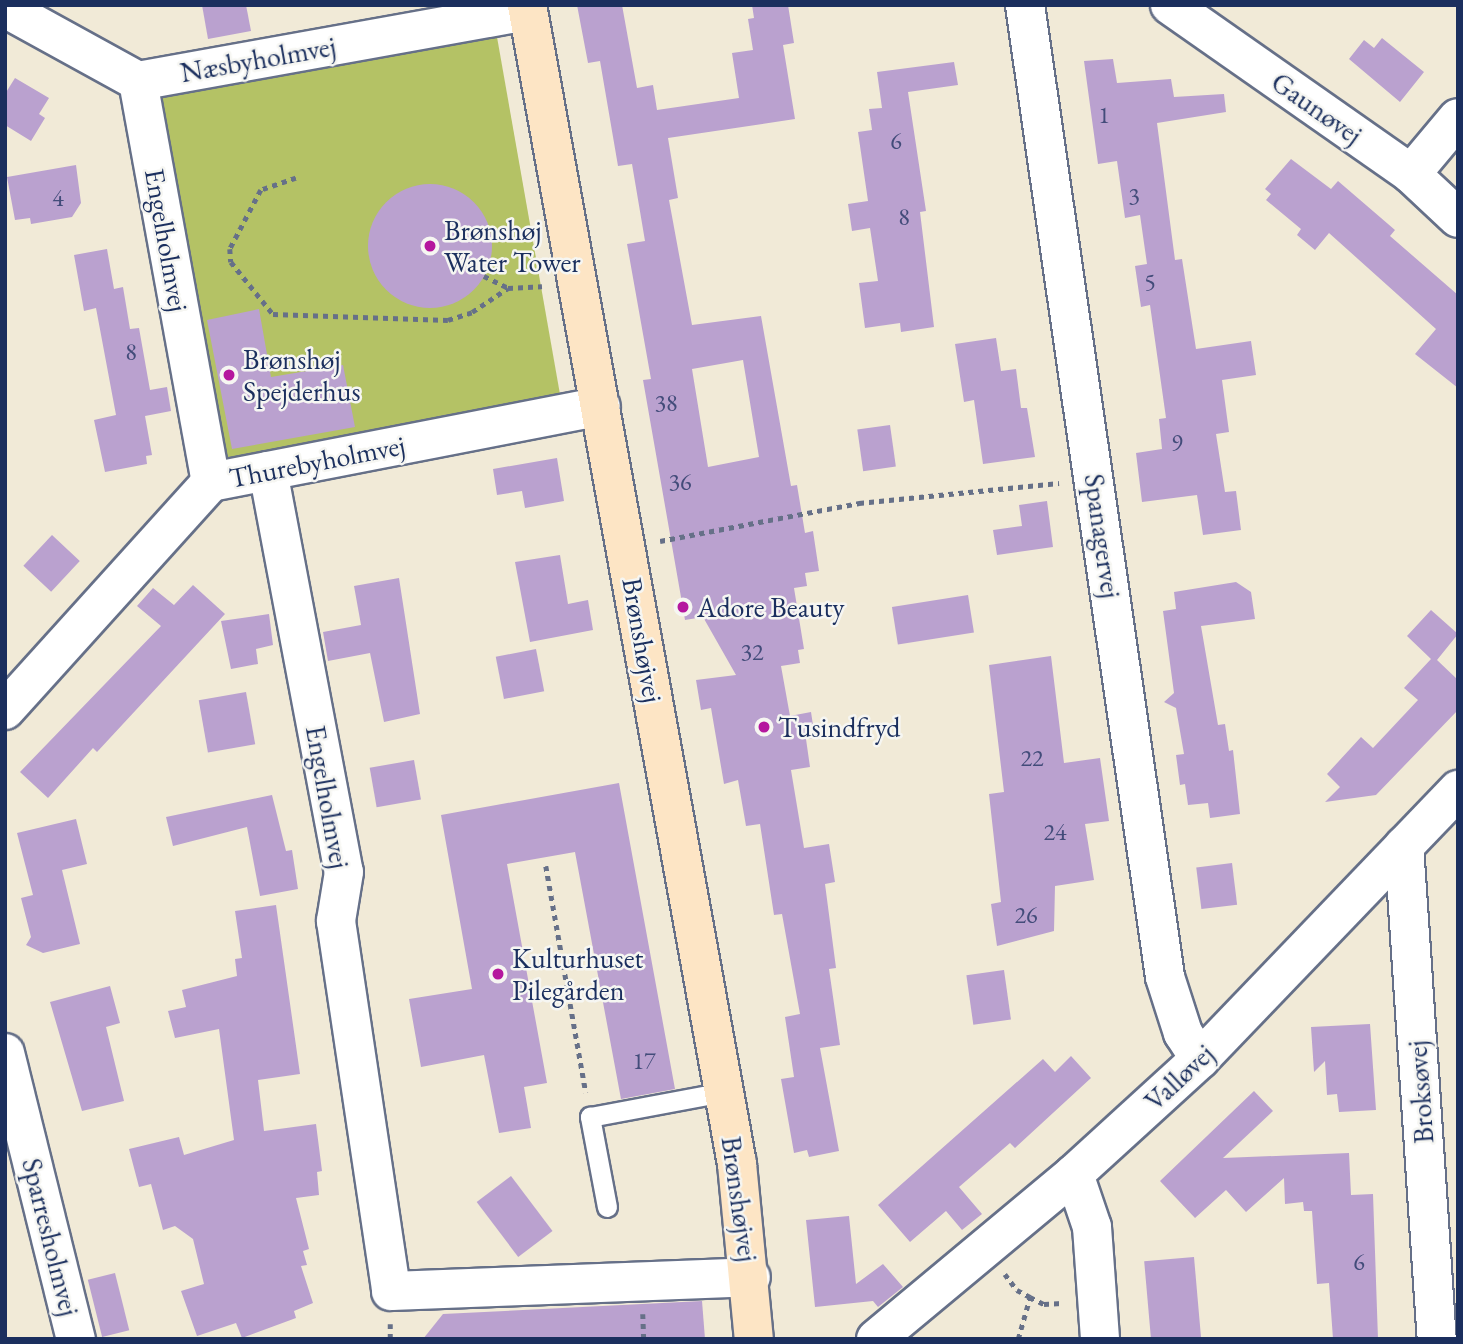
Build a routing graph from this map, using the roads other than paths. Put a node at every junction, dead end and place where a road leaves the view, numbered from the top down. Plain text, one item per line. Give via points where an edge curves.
1 (1025, 5) edge
2 (1170, 5) edge
3 (5, 8) edge
4 (527, 8) edge
5 (138, 81) junction
6 (1458, 118) edge
7 (1411, 174) junction
8 (1458, 218) edge
9 (601, 406) junction
10 (268, 471) junction
11 (211, 482) junction
12 (5, 710) edge
13 (1458, 790) edge
14 (1404, 846) junction
15 (5, 1053) edge
16 (1200, 1059) junction
17 (724, 1092) junction
18 (1074, 1174) junction
19 (607, 1207) dead end
20 (751, 1277) junction
21 (391, 1292) joint
22 (1099, 1321) edge
23 (76, 1339) edge
24 (754, 1339) edge
25 (876, 1339) edge
26 (1437, 1339) edge

1 - 16 street, Spanagervej via 1165,977 1183,1033
2 - 7 street, Gaunøvej
3 - 5 street
4 - 5 street, Næsbyholmvej
4 - 9 street, Brønshøjvej
5 - 11 street, Engelholmvej
6 - 7 street
7 - 8 street, Gaunøvej
9 - 10 street, Thurebyholmvej
9 - 17 street, Brønshøjvej
10 - 11 street, Thurebyholmvej
10 - 21 street, Engelholmvej via 344,872 336,921
11 - 12 street, Thurebyholmvej
13 - 14 street, Valløvej
14 - 16 street, Valløvej
14 - 26 street, Broksøvej
15 - 23 street, Sparresholmvej
16 - 18 street, Valløvej
17 - 19 lane via 590,1117
17 - 20 street, Brønshøjvej
18 - 22 street via 1092,1227
18 - 25 street, Valløvej
20 - 21 street, Brønshøjvej
20 - 24 street, Brønshøjvej

